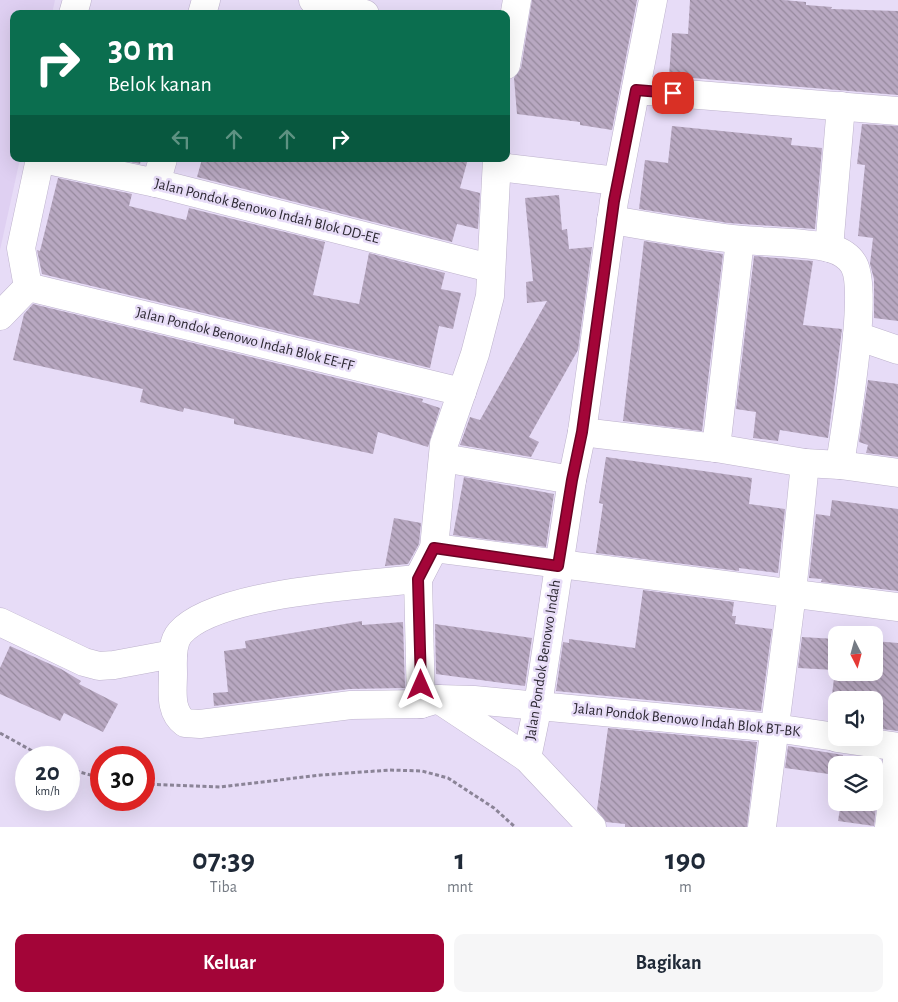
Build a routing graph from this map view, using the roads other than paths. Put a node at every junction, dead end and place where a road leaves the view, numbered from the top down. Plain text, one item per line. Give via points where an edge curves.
1 (313, 0) edge
2 (518, 0) edge
3 (652, 0) edge
4 (349, 10) edge
5 (510, 41) edge
6 (636, 90) junction
7 (841, 106) junction
8 (898, 111) edge
9 (40, 162) edge
10 (70, 162) edge
11 (498, 163) edge
12 (159, 171) edge
13 (617, 181) junction
14 (611, 220) junction
15 (740, 240) junction
16 (829, 248) junction
17 (490, 268) junction
18 (28, 287) junction
19 (0, 316) edge
20 (857, 336) junction
21 (898, 350) edge
22 (462, 392) junction
23 (582, 432) junction
24 (716, 448) junction
25 (443, 458) junction
26 (805, 463) junction
27 (840, 465) junction
28 (898, 473) edge
29 (572, 480) junction
30 (434, 548) junction
31 (558, 566) junction
32 (418, 579) junction
33 (792, 593) junction
34 (898, 607) edge
35 (0, 622) edge
36 (173, 654) junction
37 (430, 701) junction
38 (538, 705) junction
39 (776, 728) junction
40 (828, 736) edge
41 (883, 745) edge
42 (898, 747) edge
43 (898, 752) edge
44 (527, 758) junction
45 (592, 827) edge
46 (762, 827) edge
47 (889, 827) edge

1 - 4 street
2 - 5 street
3 - 6 street, Jalan Pondok Benowo Indah
6 - 7 street
6 - 13 street, Jalan Pondok Benowo Indah
7 - 8 street
7 - 16 street
9 - 18 street via 22,248
10 - 12 street, Jalan Pondok Benowo Indah Blok DD-EE
11 - 13 street
11 - 17 street
12 - 17 street, Jalan Pondok Benowo Indah Blok DD-EE
13 - 14 street, Jalan Pondok Benowo Indah
14 - 15 street
14 - 23 street, Jalan Pondok Benowo Indah
15 - 16 street
15 - 24 street
16 - 20 street via 845,254 855,266 859,298
17 - 22 street via 486,318
18 - 19 street
18 - 22 street, Jalan Pondok Benowo Indah Blok EE-FF
20 - 21 street
20 - 27 street
22 - 25 street via 448,428
23 - 24 street
23 - 29 street, Jalan Pondok Benowo Indah
24 - 26 street
25 - 29 street
25 - 30 street
26 - 27 street
26 - 33 street
27 - 28 street
29 - 31 street, Jalan Pondok Benowo Indah
30 - 31 street
30 - 32 street
31 - 33 street
31 - 38 street, Jalan Pondok Benowo Indah
32 - 36 street via 304,591 226,607 206,615 180,632
32 - 37 street
33 - 34 street
33 - 39 street
35 - 36 street via 99,666
36 - 37 street, Jalan Pondok Benowo Indah Blok BT-BK via 173,707 181,720 190,724 351,705
37 - 38 street, Jalan Pondok Benowo Indah Blok BT-BK
37 - 44 street, Jalan Pondok Benowo Indah
38 - 39 street, Jalan Pondok Benowo Indah Blok BT-BK
38 - 44 street, Jalan Pondok Benowo Indah
39 - 40 street, Jalan Pondok Benowo Indah Blok BT-BK
39 - 46 street
41 - 42 street, Jalan Pondok Benowo Indah Blok BT-BK
43 - 47 street
44 - 45 street, Jalan Pondok Benowo Indah

